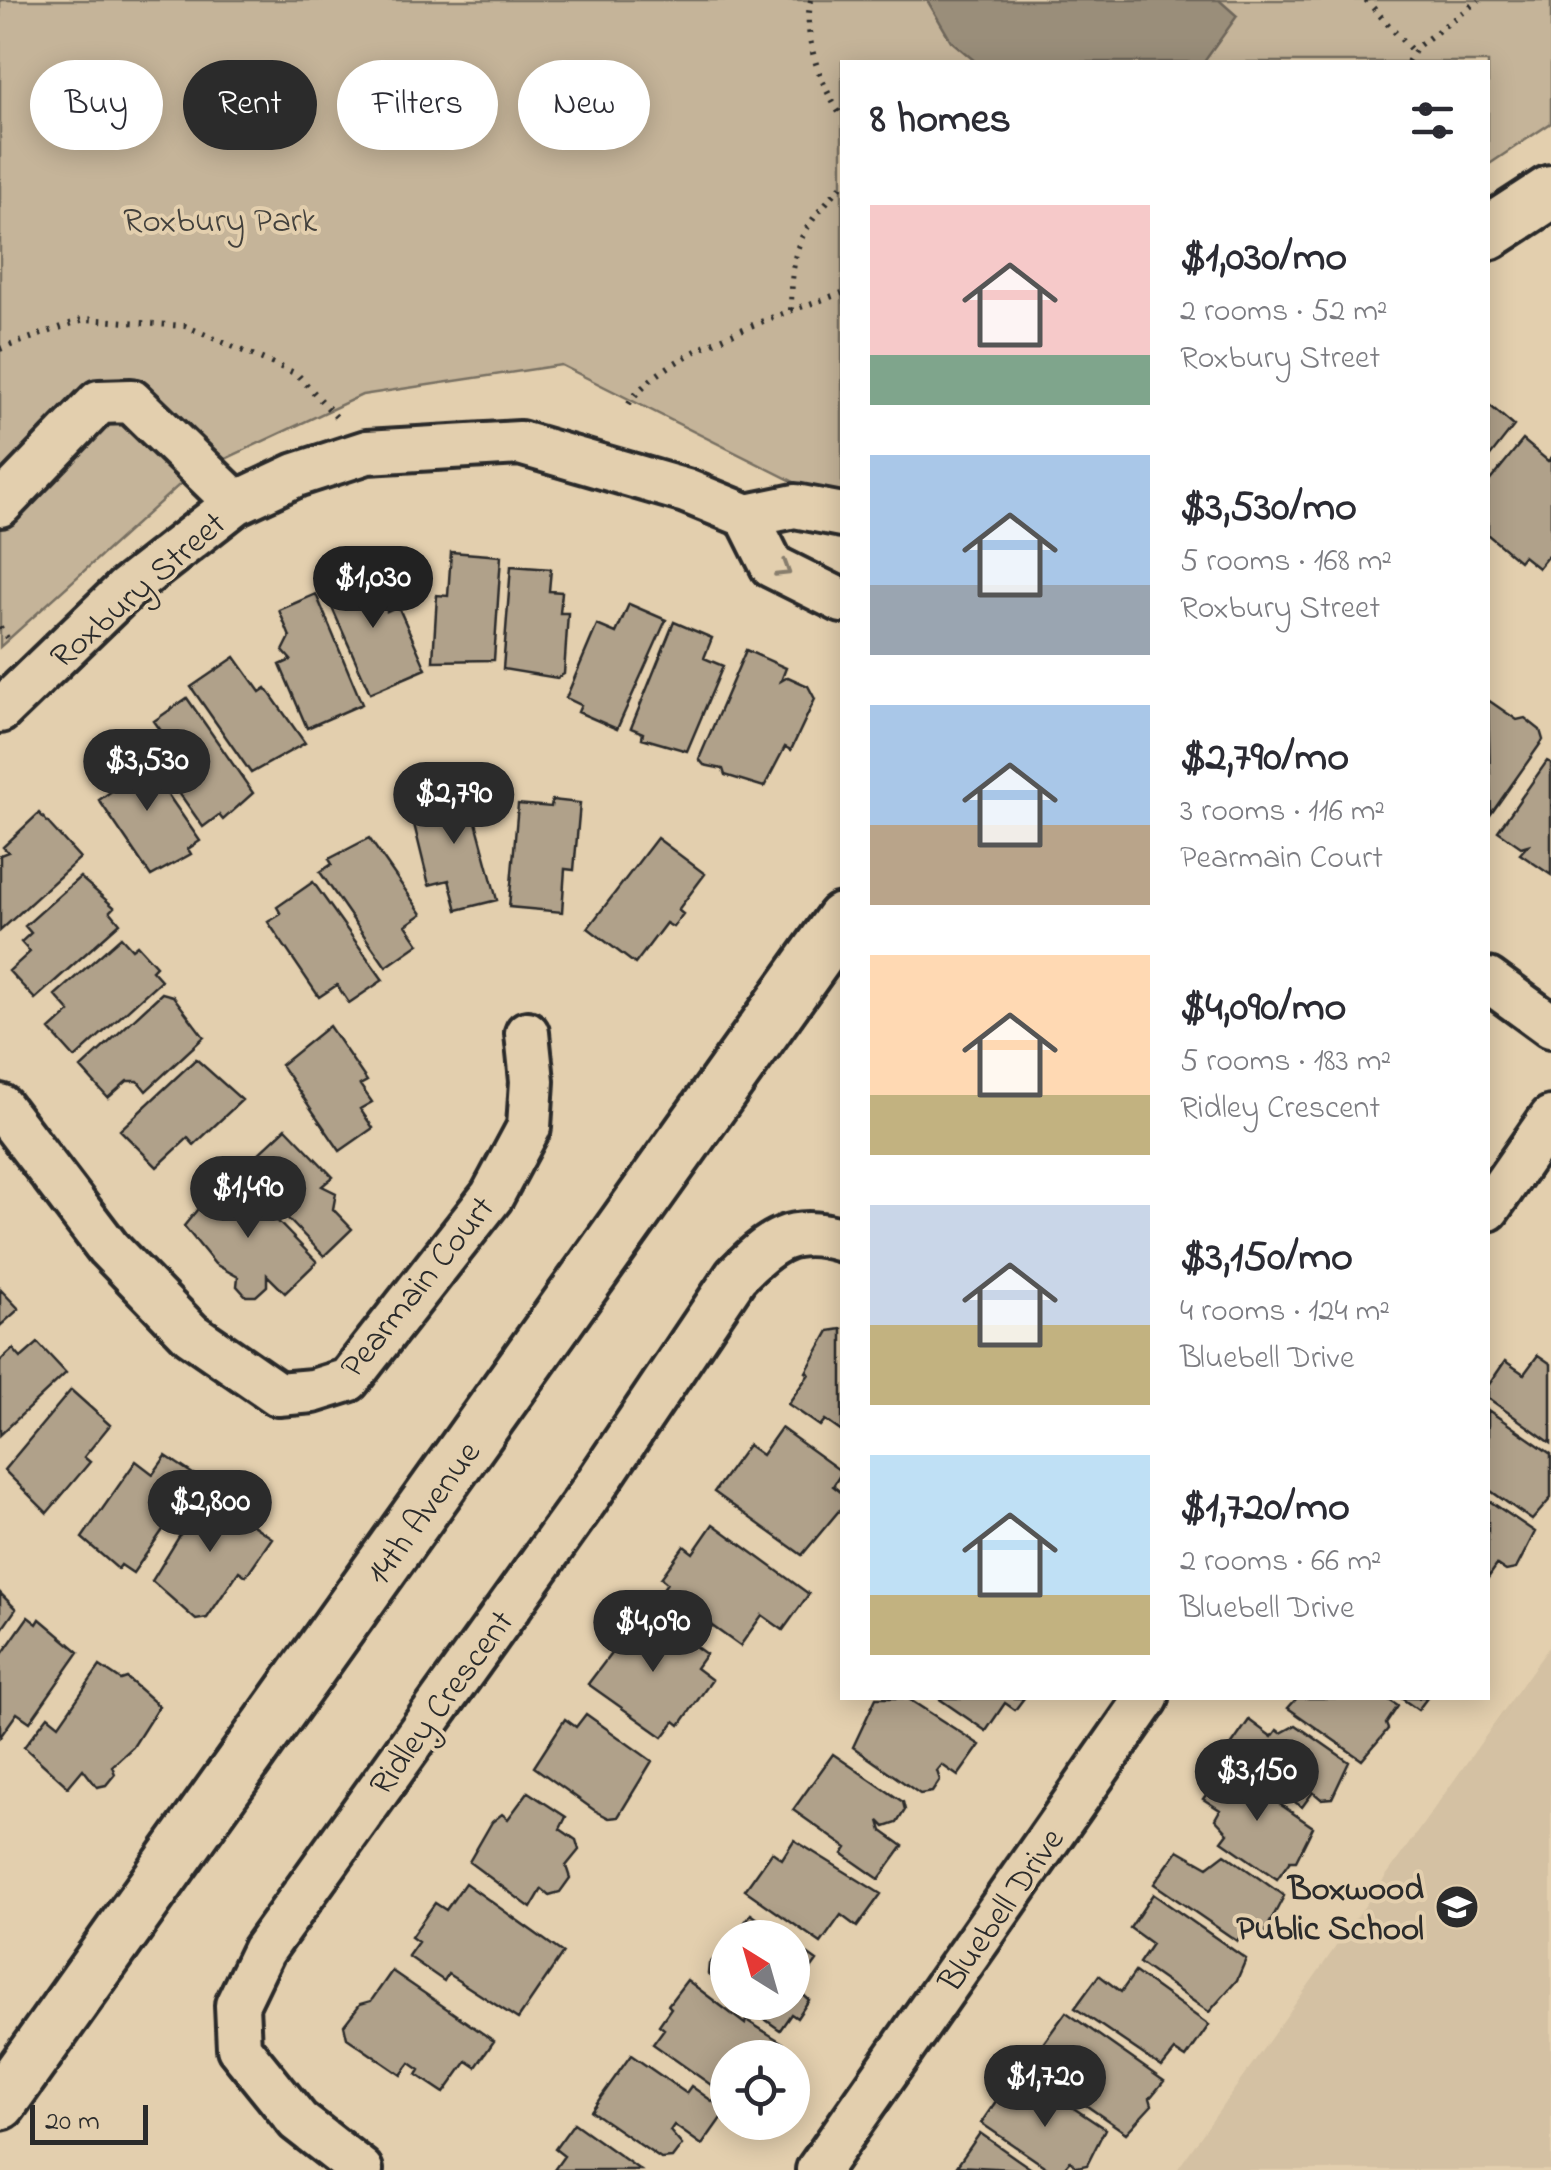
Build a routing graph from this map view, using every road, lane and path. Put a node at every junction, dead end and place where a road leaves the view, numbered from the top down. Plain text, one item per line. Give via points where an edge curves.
1 (811, 0) edge
2 (1366, 0) edge
3 (1479, 0) edge
4 (1413, 52) junction
5 (1409, 60) edge
6 (840, 115) edge
7 (840, 187) edge
8 (1551, 192) edge
9 (1490, 232) edge
10 (840, 295) edge
11 (791, 310) junction
12 (0, 350) edge
13 (629, 404) dead end
14 (367, 452) junction
15 (236, 503) junction
16 (0, 504) edge
17 (840, 515) edge
18 (747, 516) junction
19 (840, 601) edge
20 (0, 711) edge
21 (840, 923) edge
22 (1490, 981) edge
23 (1551, 1026) edge
24 (527, 1033) dead end
25 (0, 1106) edge
26 (1551, 1118) edge
27 (1490, 1207) edge
28 (840, 1240) edge
29 (1147, 1700) edge
30 (0, 2103) edge
31 (362, 2170) edge
32 (818, 2170) edge

1 - 6 path via 806,23
2 - 4 path
3 - 4 path
4 - 5 path
7 - 11 path via 808,223 792,255
8 - 9 main road
10 - 11 path
11 - 13 path via 696,351 637,390
12 - 14 path via 84,319 185,326 298,374
14 - 15 street, Roxbury Street via 296,474
14 - 18 street, Roxbury Street via 520,443
15 - 16 street via 131,401 99,402
15 - 20 street, Roxbury Street via 125,590
17 - 18 street via 795,506
18 -> 19 street via 772,566
21 - 30 main road, 14th Avenue
22 - 23 street
24 - 25 street, Pearmain Court via 529,1127 492,1196 348,1380 313,1391 278,1394 191,1334 108,1248
26 - 27 street
28 - 31 street, Ridley Crescent via 797,1231 761,1250 736,1276 585,1500 263,1950 237,2005 238,2048 298,2121
29 - 32 street, Bluebell Drive

